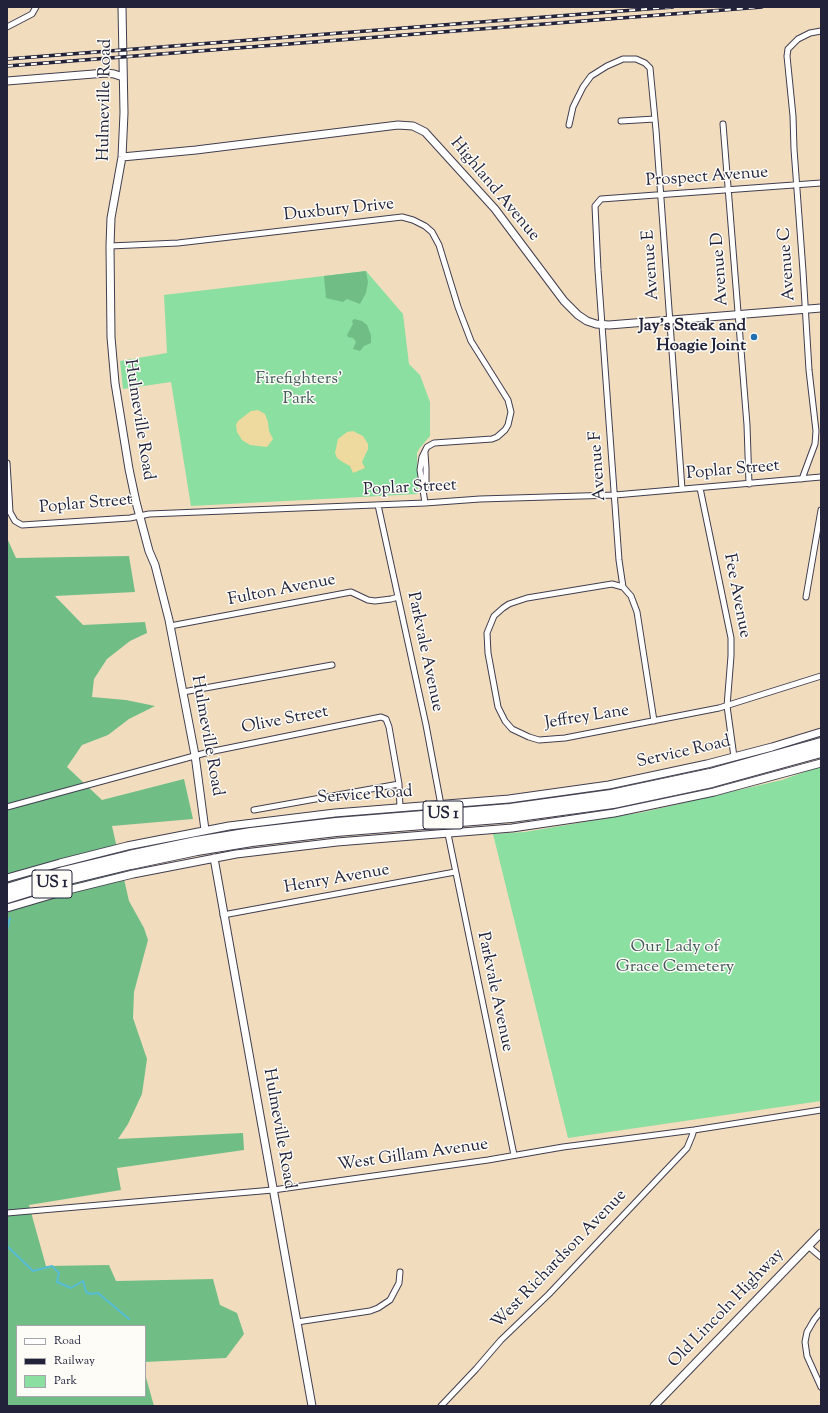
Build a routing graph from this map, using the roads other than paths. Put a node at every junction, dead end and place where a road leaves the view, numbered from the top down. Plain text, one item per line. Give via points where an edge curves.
1 (36, 7) edge
2 (122, 7) edge
3 (7, 27) edge
4 (821, 31) edge
5 (123, 77) junction
6 (7, 81) edge
7 (655, 119) junction
8 (621, 121) dead end
9 (723, 124) dead end
10 (569, 125) dead end
11 (122, 157) junction
12 (821, 183) edge
13 (796, 185) junction
14 (728, 190) junction
15 (660, 196) junction
16 (596, 204) joint
17 (110, 246) junction
18 (821, 308) edge
19 (806, 309) junction
20 (738, 315) junction
21 (670, 321) junction
22 (602, 324) junction
23 (7, 463) edge
24 (821, 477) edge
25 (802, 479) junction
26 (749, 484) junction
27 (700, 488) junction
28 (682, 489) junction
29 (615, 495) junction
30 (425, 503) junction
31 (378, 505) junction
32 (821, 510) edge
33 (140, 515) junction
34 (623, 587) junction
35 (398, 597) junction
36 (806, 597) dead end
37 (170, 626) junction
38 (332, 665) dead end
39 (821, 676) edge
40 (183, 692) junction
41 (727, 706) junction
42 (654, 721) junction
43 (821, 732) edge
44 (821, 743) edge
45 (821, 752) edge
46 (195, 755) junction
47 (734, 758) junction
48 (821, 763) edge
49 (399, 784) junction
50 (441, 805) junction
51 (7, 806) edge
52 (400, 808) junction
53 (254, 810) dead end
54 (205, 830) junction
55 (448, 834) junction
56 (214, 858) junction
57 (455, 872) junction
58 (7, 878) edge
59 (7, 889) edge
60 (7, 898) edge
61 (7, 908) edge
62 (224, 915) junction
63 (821, 1110) edge
64 (694, 1130) junction
65 (514, 1155) junction
66 (273, 1190) junction
67 (7, 1213) edge
68 (821, 1233) edge
69 (808, 1246) junction
70 (821, 1257) edge
71 (400, 1272) dead end
72 (821, 1311) edge
73 (297, 1322) junction
74 (821, 1387) edge
75 (312, 1406) edge
76 (441, 1406) edge
77 (654, 1406) edge

1 - 3 street via 32,14
2 - 5 street, Hulmeville Road
4 - 13 street, Avenue C via 798,38 788,49
5 - 6 street via 106,73
5 - 11 street, Hulmeville Road
7 - 8 street
7 - 10 street, Avenue E via 650,68 646,63 636,59 623,59 591,76 573,107
7 - 15 street, Avenue E
9 - 14 street, Avenue D
11 - 17 street, Hulmeville Road via 111,218
11 - 22 street, Highland Avenue via 398,125 420,128 494,209 568,306 582,318
12 - 13 street, Prospect Avenue
13 - 14 street, Prospect Avenue
13 - 19 street, Avenue C
14 - 15 street, Prospect Avenue
14 - 20 street, Avenue D
15 - 16 street, Prospect Avenue via 601,199
15 - 21 street, Avenue E
16 - 22 street, Avenue F
17 - 30 street, Duxbury Drive via 178,243 402,217 420,223 432,232 439,245 471,341 508,400 511,418 505,430 492,439 430,445 425,450
17 - 33 street, Hulmeville Road via 111,337 115,383 129,469
18 - 19 street, Highland Avenue
19 - 20 street, Highland Avenue
19 - 25 street, Avenue C via 816,438
20 - 21 street, Highland Avenue
20 - 26 street, Avenue D
21 - 22 street, Highland Avenue
21 - 28 street, Avenue E
22 - 29 street, Avenue F
23 - 33 street, Poplar Street via 10,509 13,519 22,525 130,518
24 - 25 street, Poplar Street
25 - 26 street, Poplar Street
26 - 27 street, Poplar Street
27 - 28 street, Poplar Street
27 - 41 street, Fee Avenue via 731,638
28 - 29 street, Poplar Street
29 - 30 street, Poplar Street
29 - 34 street, Avenue F
30 - 31 street, Poplar Street
31 - 33 street, Poplar Street
31 - 35 street, Parkvale Avenue
32 - 36 street
33 - 37 street, Hulmeville Road
34 - 42 street, Avenue F via 631,596 637,612
34 - 42 street, Jeffrey Lane via 612,584 526,598 509,604 498,612 490,624 487,637 498,706 512,729 539,740 573,737
35 - 37 street, Fulton Avenue via 375,601 352,592
35 - 50 street, Parkvale Avenue
37 - 40 street, Hulmeville Road
38 - 40 street
39 - 41 street, Jeffrey Lane
40 - 46 street, Hulmeville Road
41 - 42 street, Jeffrey Lane
41 - 47 street, Fee Avenue
43 - 47 street, Service Road
44 - 59 highway, US 1 via 703,776 611,795 510,809 343,822 251,833 129,856
45 - 60 highway, US 1 via 712,782 613,803 511,817 343,830 197,850 65,880
46 - 49 street, Olive Street via 381,717 386,719 389,727
46 - 51 street, Olive Street
46 - 54 street, Hulmeville Road
47 - 50 street, Service Road via 609,785
48 - 55 street via 728,789 648,807 546,824
49 - 52 street
49 - 53 street
50 - 52 street, Service Road
52 - 54 street, Service Road via 299,816
54 - 58 street, Service Road via 93,854
55 - 56 street via 309,844
55 - 57 street, Parkvale Avenue
56 - 61 street via 68,890
56 - 62 street, Hulmeville Road
57 - 62 street, Henry Avenue
57 - 65 street, Parkvale Avenue
62 - 66 street, Hulmeville Road
63 - 64 street, West Gillam Avenue
64 - 65 street, West Gillam Avenue
64 - 76 street, West Richardson Avenue via 687,1148 549,1294 501,1340
65 - 66 street, West Gillam Avenue
66 - 67 street, West Gillam Avenue
66 - 73 street, Hulmeville Road
68 - 69 street, Old Lincoln Highway
69 - 70 street
69 - 77 street, Old Lincoln Highway
71 - 73 street via 399,1283 390,1300 378,1308
72 - 74 street via 807,1332 805,1342 807,1356
73 - 75 street, Hulmeville Road

